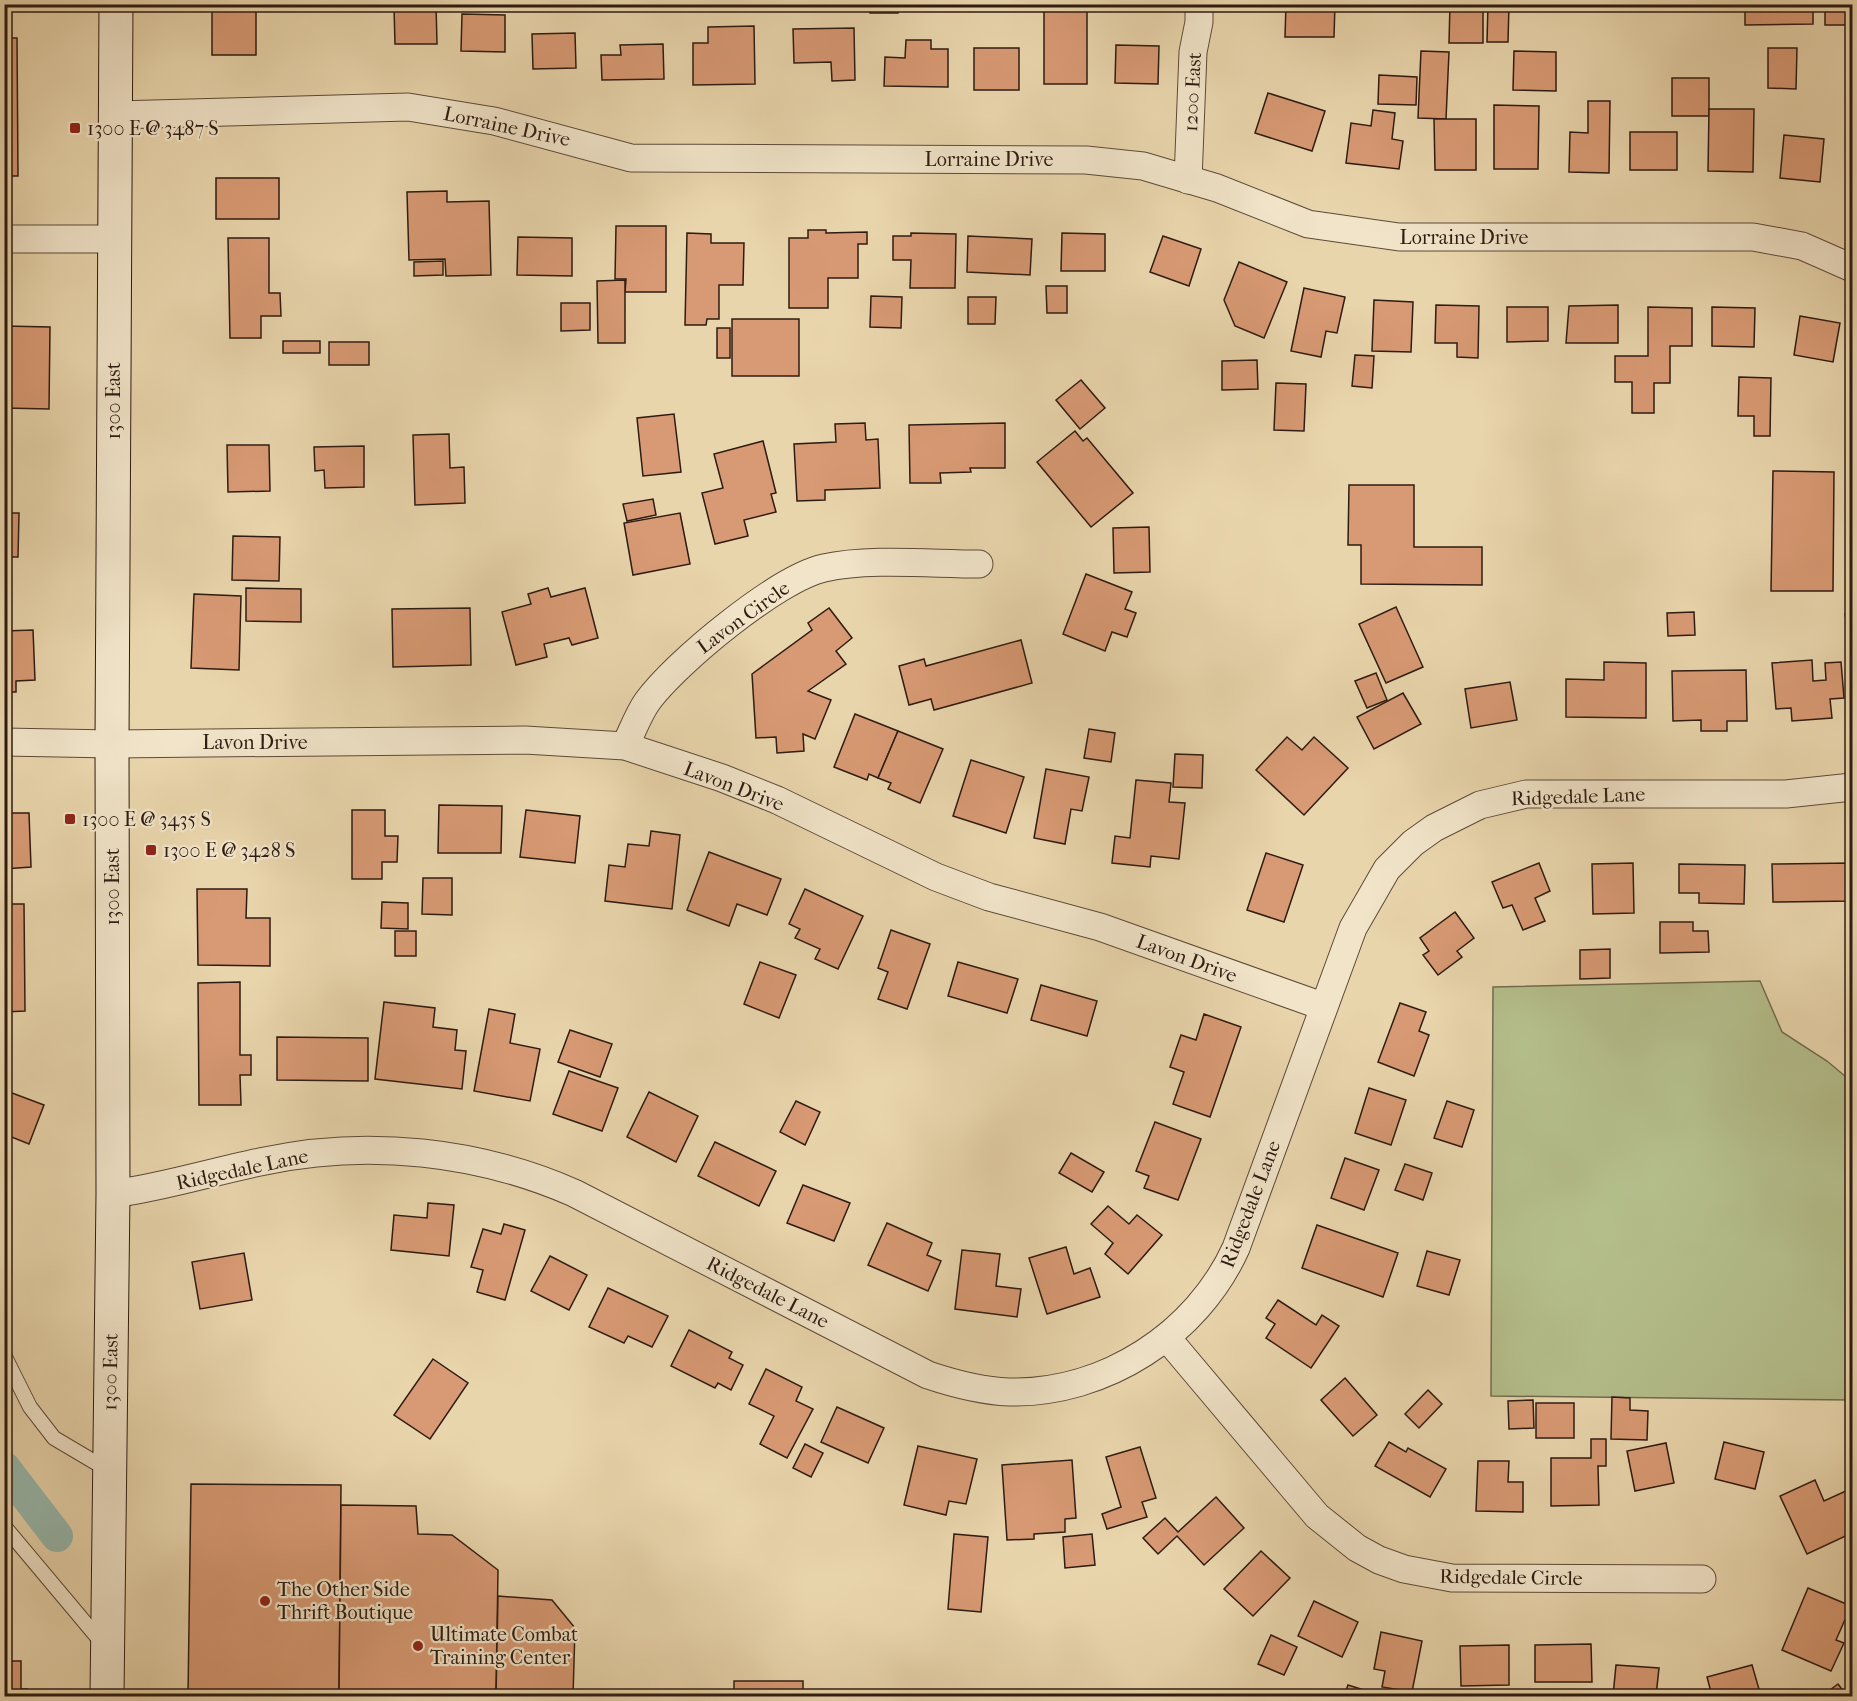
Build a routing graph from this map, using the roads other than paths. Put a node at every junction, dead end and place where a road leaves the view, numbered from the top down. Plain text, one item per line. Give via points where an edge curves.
1 (116, 4) edge
2 (1199, 4) edge
3 (115, 115) junction
4 (1188, 180) junction
5 (4, 239) edge
6 (114, 239) junction
7 (1852, 268) edge
8 (979, 564) dead end
9 (4, 742) edge
10 (112, 744) junction
11 (625, 746) junction
12 (1852, 787) edge
13 (1322, 1006) junction
14 (113, 1194) junction
15 (1167, 1338) junction
16 (4, 1355) edge
17 (108, 1470) junction
18 (4, 1526) edge
19 (1702, 1579) dead end
20 (107, 1648) junction
21 (107, 1696) edge

1 - 3 main road, 1300 East
2 - 4 street, 1200 East
3 - 4 street, Lorraine Drive via 408,107 494,121 631,158 1086,159 1143,166
3 - 6 main road, 1300 East
4 - 7 street, Lorraine Drive via 1308,224 1347,231 1399,237 1754,237 1802,246
5 - 6 street
6 - 10 main road, 1300 East
8 - 11 street, Lavon Circle via 843,564 802,575 770,595 666,679 646,703
9 - 10 street, Lavon Drive
10 - 11 street, Lavon Drive via 525,740
10 - 14 main road, 1300 East
11 - 13 street, Lavon Drive via 777,800 936,877 989,897 1100,927
12 - 13 street, Ridgedale Lane via 1786,794 1526,794 1480,805 1434,828 1387,869 1353,928
13 - 15 street, Ridgedale Lane via 1224,1275
14 - 15 street, Ridgedale Lane via 316,1153 368,1151 454,1156 539,1178 574,1193 928,1375 955,1384 1010,1392 1064,1386 1123,1365
14 - 17 main road, 1300 East
15 - 19 street, Ridgedale Circle via 1317,1515 1357,1548 1379,1560 1452,1578
16 - 17 lane via 30,1407 54,1438
17 - 20 main road, 1300 East
18 - 20 lane
20 - 21 main road, 1300 East

